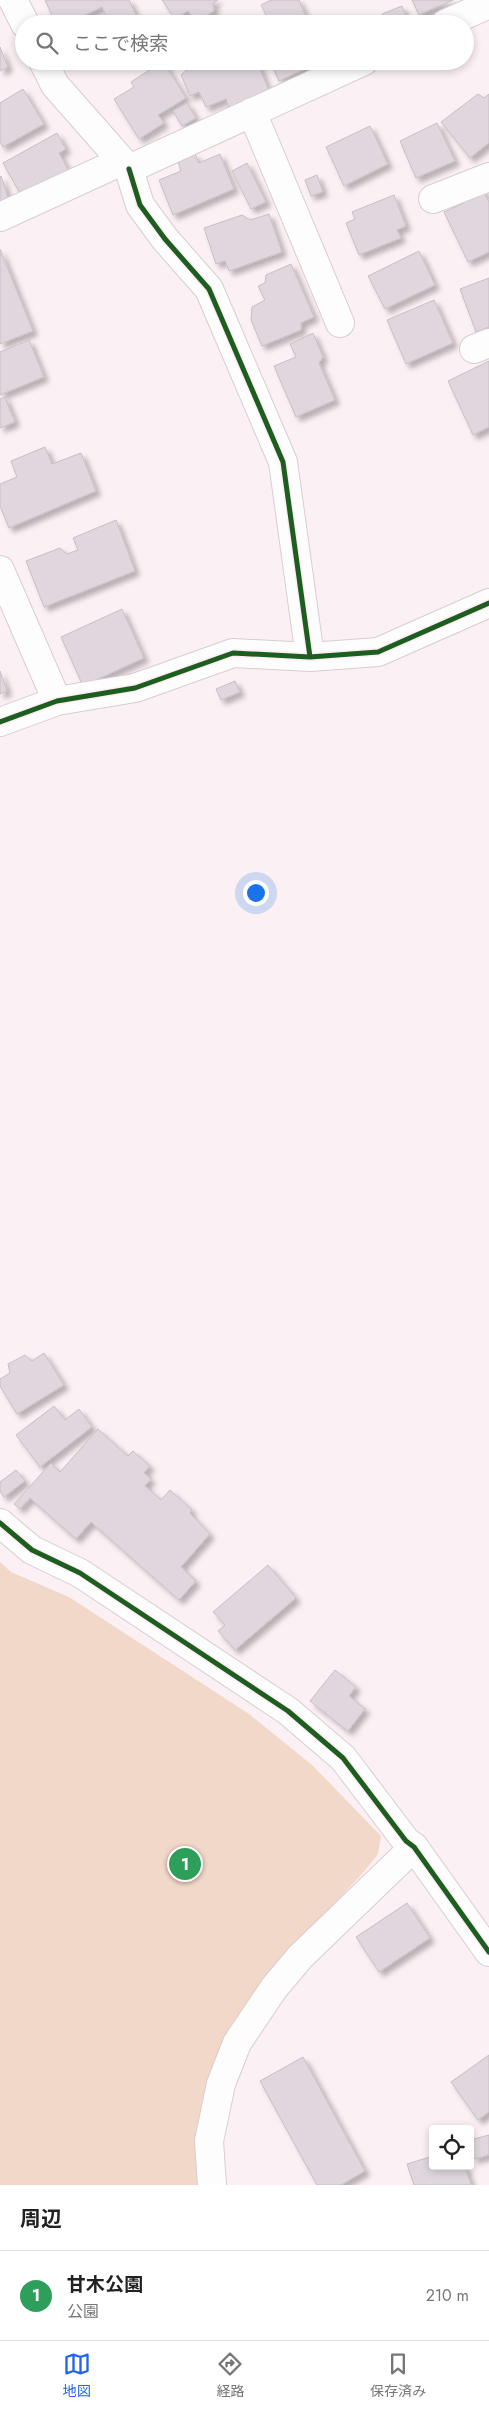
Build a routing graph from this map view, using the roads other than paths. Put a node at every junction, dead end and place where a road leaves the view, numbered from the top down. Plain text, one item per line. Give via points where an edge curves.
1 (13, 0) edge
2 (489, 4) edge
3 (20, 15) edge
4 (465, 15) edge
5 (48, 70) edge
6 (344, 70) edge
7 (252, 112) junction
8 (125, 165) junction
9 (489, 177) edge
10 (433, 199) dead end
11 (0, 217) edge
12 (340, 323) dead end
13 (0, 570) edge
14 (489, 603) edge
15 (310, 658) junction
16 (57, 701) junction
17 (0, 722) edge
18 (0, 1523) edge
19 (414, 1847) junction
20 (489, 1952) edge
21 (212, 2185) edge

1 - 3 street
2 - 4 street
5 - 8 street via 55,85
6 - 7 street
7 - 8 street
7 - 12 street
8 - 11 street
8 - 15 street via 140,205 208,289 284,462
9 - 10 street
13 - 16 street
14 - 15 street via 378,652
15 - 16 street via 234,653 135,688
16 - 17 street
18 - 19 street via 32,1550 80,1573 288,1711 344,1758 406,1841
19 - 20 street
19 - 21 street via 300,1957 274,1988 237,2043 221,2084 209,2141

